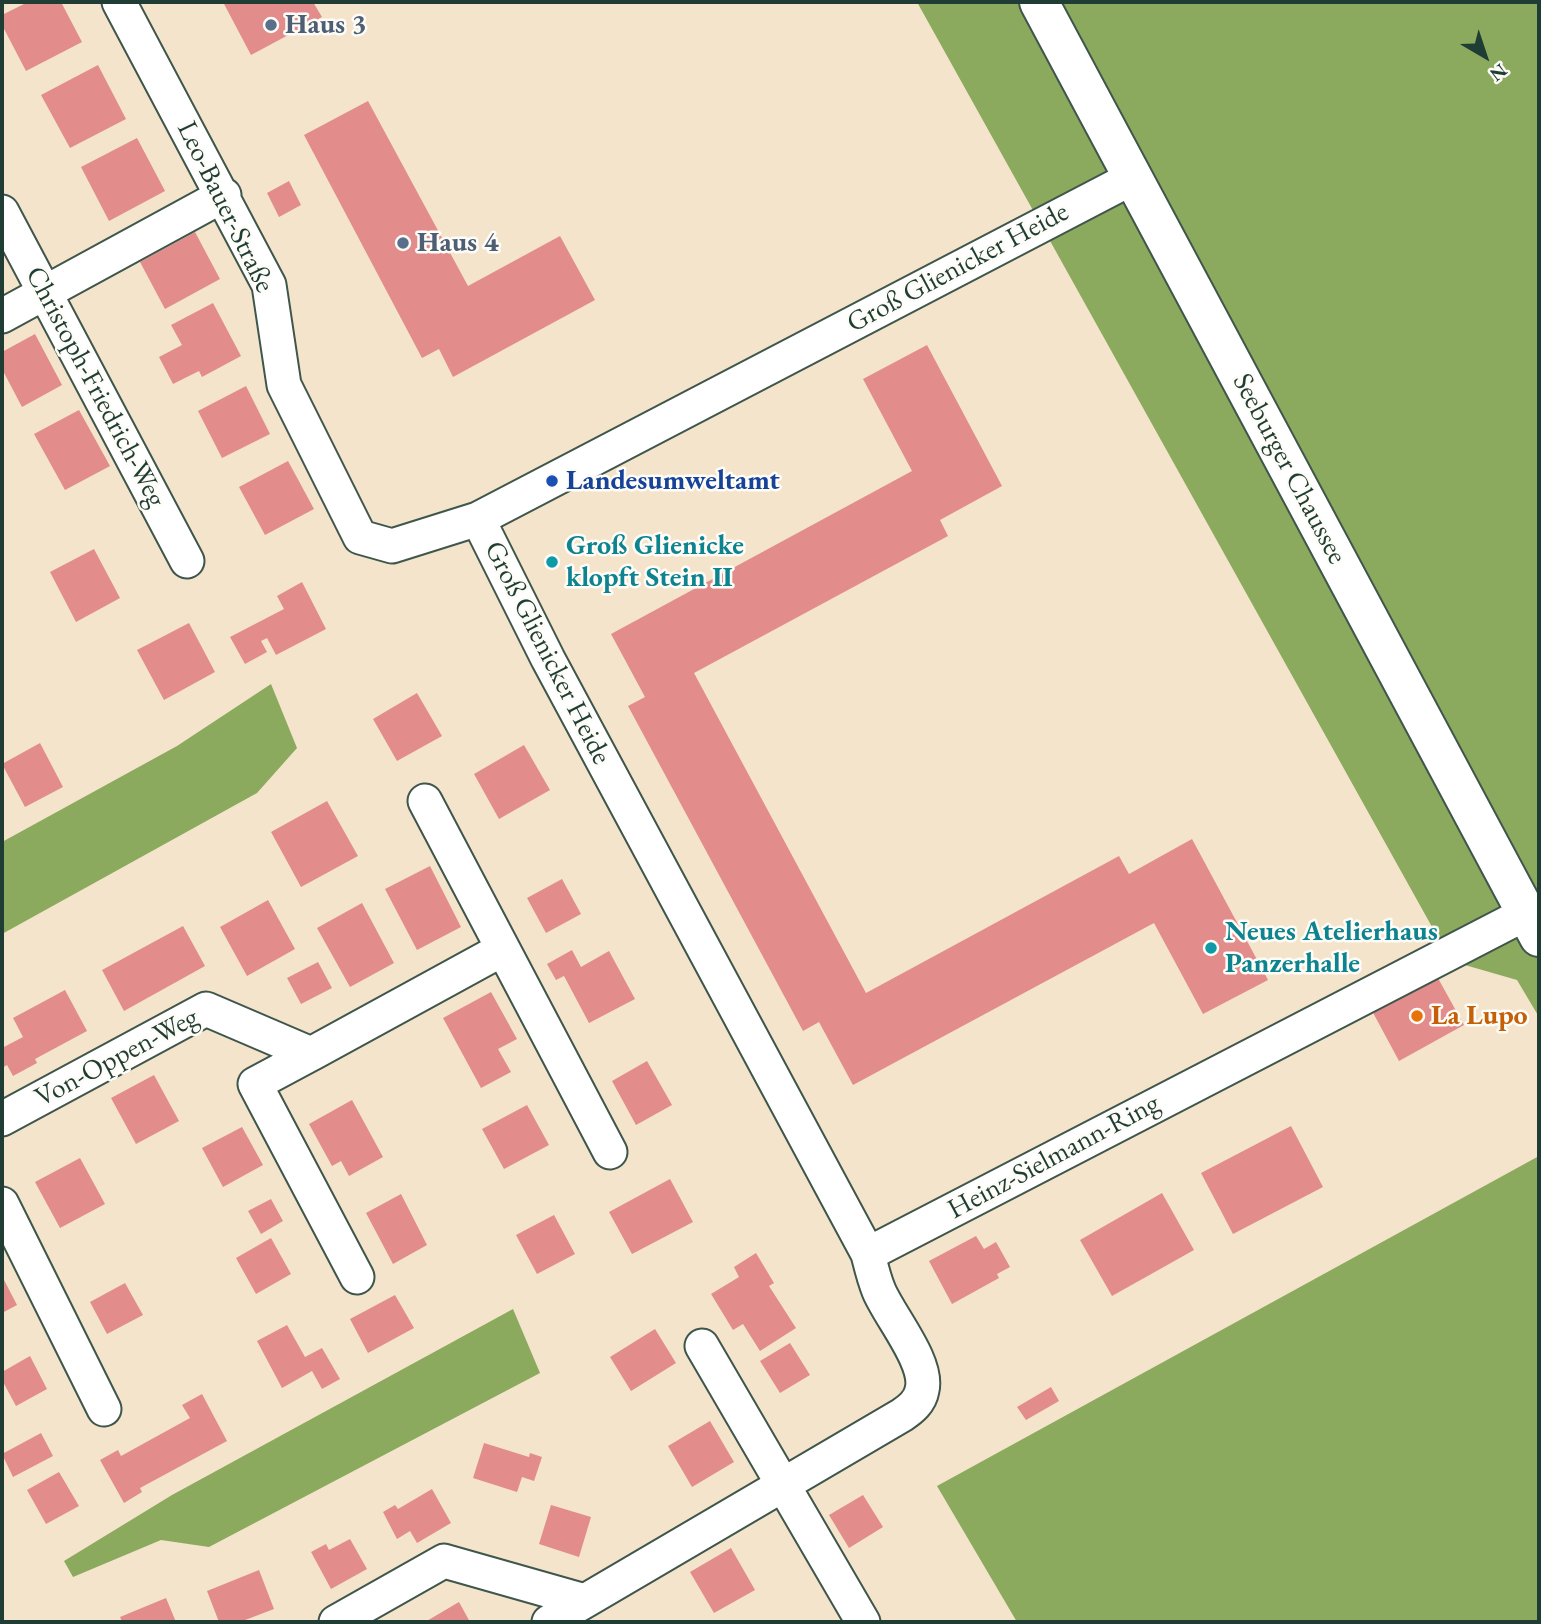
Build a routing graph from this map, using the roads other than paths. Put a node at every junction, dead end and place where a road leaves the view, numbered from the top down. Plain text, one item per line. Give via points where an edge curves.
1 (119, 2) edge
2 (1039, 2) edge
3 (1134, 177) junction
4 (224, 195) junction
5 (2, 212) edge
6 (46, 292) junction
7 (2, 316) edge
8 (478, 519) junction
9 (187, 561) dead end
10 (425, 801) dead end
11 (1532, 925) edge
12 (503, 949) junction
13 (311, 1054) junction
14 (2, 1119) edge
15 (610, 1152) dead end
16 (2, 1204) edge
17 (868, 1254) junction
18 (357, 1277) dead end
19 (702, 1346) dead end
20 (104, 1409) dead end
21 (783, 1485) junction
22 (585, 1601) junction
23 (336, 1622) edge
24 (549, 1622) edge
25 (863, 1622) edge

1 - 4 street, Leo-Bauer-Straße
2 - 3 street, Seeburger Chaussee
3 - 8 street, Groß Glienicker Heide
3 - 11 street, Seeburger Chaussee
4 - 6 street
4 - 8 street, Leo-Bauer-Straße via 269,285 284,386 360,537 392,546
5 - 6 street, Christoph-Friedrich-Weg
6 - 7 street
6 - 9 street, Christoph-Friedrich-Weg
8 - 17 street, Groß Glienicker Heide via 548,659
10 - 12 street
11 - 17 street, Heinz-Sielmann-Ring
12 - 13 street
12 - 15 street
13 - 14 street, Von-Oppen-Weg via 206,1009
13 - 18 street via 255,1084
16 - 20 street
17 - 21 street via 878,1290 920,1368 922,1391 915,1406 902,1415
19 - 21 street
21 - 22 street
21 - 25 street
22 - 23 street via 444,1561
22 - 24 street

